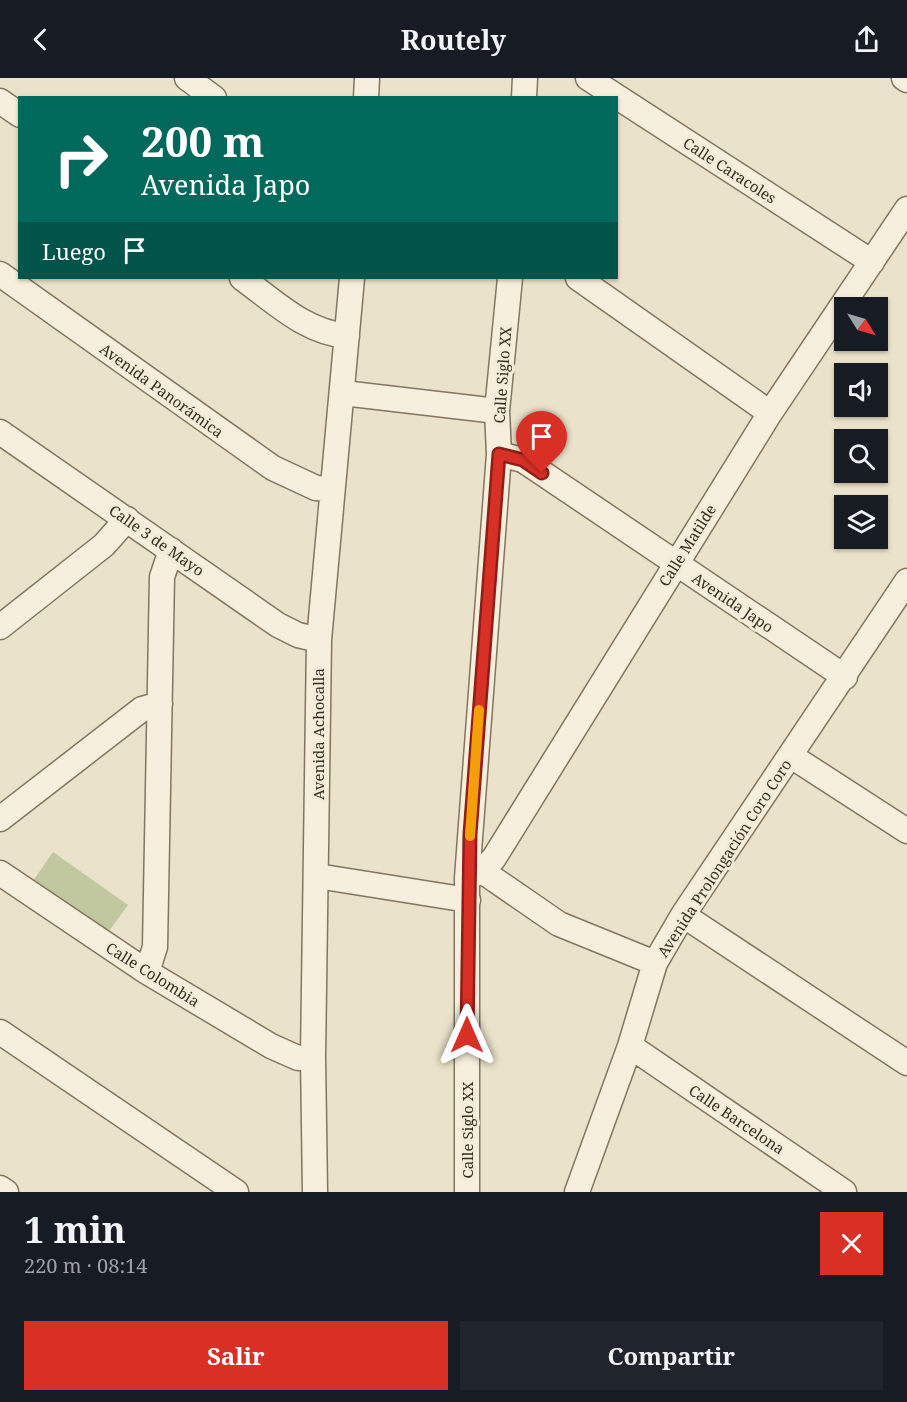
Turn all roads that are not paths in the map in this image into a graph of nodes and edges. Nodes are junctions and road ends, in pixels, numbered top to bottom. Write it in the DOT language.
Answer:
graph roads {
  1 [pos="187,78"];
  2 [pos="368,78"];
  3 [pos="525,78"];
  4 [pos="588,78"];
  5 [pos="211,96"];
  6 [pos="366,96"];
  7 [pos="524,96"];
  8 [pos="616,96"];
  9 [pos="618,97"];
  10 [pos="0,101"];
  11 [pos="18,114"];
  12 [pos="907,209"];
  13 [pos="872,262"];
  14 [pos="0,274"];
  15 [pos="243,279"];
  16 [pos="352,279"];
  17 [pos="510,279"];
  18 [pos="579,279"];
  19 [pos="347,336"];
  20 [pos="343,393"];
  21 [pos="497,411"];
  22 [pos="770,413"];
  23 [pos="0,432"];
  24 [pos="499,454"];
  25 [pos="331,489"];
  26 [pos="127,519"];
  27 [pos="171,550"];
  28 [pos="675,564"];
  29 [pos="907,581"];
  30 [pos="0,627"];
  31 [pos="319,640"];
  32 [pos="844,677"];
  33 [pos="160,704"];
  34 [pos="791,756"];
  35 [pos="0,819"];
  36 [pos="907,831"];
  37 [pos="0,873"];
  38 [pos="317,876"];
  39 [pos="472,883"];
  40 [pos="683,915"];
  41 [pos="655,963"];
  42 [pos="147,972"];
  43 [pos="0,1032"];
  44 [pos="630,1046"];
  45 [pos="314,1057"];
  46 [pos="907,1063"];
  47 [pos="0,1188"];
  48 [pos="6,1192"];
  49 [pos="236,1192"];
  50 [pos="315,1192"];
  51 [pos="467,1192"];
  52 [pos="577,1192"];
  53 [pos="844,1192"];
  1 -- 5 [label="street"];
  2 -- 6 [label="street"];
  3 -- 7 [label="street"];
  4 -- 8 [label="street, Calle Caracoles"];
  9 -- 13 [label="street, Calle Caracoles"];
  10 -- 11 [label="street"];
  12 -- 13 [label="street, Calle Matilde"];
  13 -- 22 [label="street, Calle Matilde"];
  14 -- 25 [label="street, Avenida Panorámica"];
  15 -- 19 [label="street"];
  16 -- 19 [label="street, Avenida Achocalla"];
  17 -- 21 [label="street, Calle Siglo XX"];
  18 -- 22 [label="street"];
  19 -- 20 [label="street, Avenida Achocalla"];
  20 -- 21 [label="street"];
  20 -- 25 [label="street, Avenida Achocalla"];
  21 -- 24 [label="street, Calle Siglo XX"];
  22 -- 28 [label="street, Calle Matilde"];
  23 -- 26 [label="street, Calle 3 de Mayo"];
  24 -- 28 [label="street, Avenida Japo"];
  24 -- 39 [label="street, Calle Siglo XX"];
  25 -- 31 [label="street, Avenida Achocalla"];
  26 -- 27 [label="street, Calle 3 de Mayo"];
  26 -- 30 [label="street"];
  27 -- 31 [label="street, Calle 3 de Mayo"];
  27 -- 33 [label="street"];
  28 -- 32 [label="street, Avenida Japo"];
  28 -- 39 [label="street, Calle Matilde"];
  29 -- 32 [label="street, Avenida Prolongación Coro Coro"];
  31 -- 38 [label="street, Avenida Achocalla"];
  32 -- 34 [label="street, Avenida Prolongación Coro Coro"];
  33 -- 35 [label="street"];
  33 -- 42 [label="street"];
  34 -- 36 [label="street"];
  34 -- 40 [label="street, Avenida Prolongación Coro Coro"];
  37 -- 42 [label="street, Calle Colombia"];
  38 -- 39 [label="street"];
  38 -- 45 [label="street, Avenida Achocalla"];
  39 -- 41 [label="street"];
  39 -- 51 [label="street, Calle Siglo XX"];
  40 -- 41 [label="street, Avenida Prolongación Coro Coro"];
  40 -- 46 [label="street"];
  41 -- 44 [label="street, Avenida Prolongación Coro Coro"];
  42 -- 45 [label="street, Calle Colombia"];
  43 -- 49 [label="street"];
  44 -- 52 [label="street, Avenida Prolongación Coro Coro"];
  44 -- 53 [label="street, Calle Barcelona"];
  45 -- 50 [label="street, Avenida Achocalla"];
  47 -- 48 [label="street"];
}
